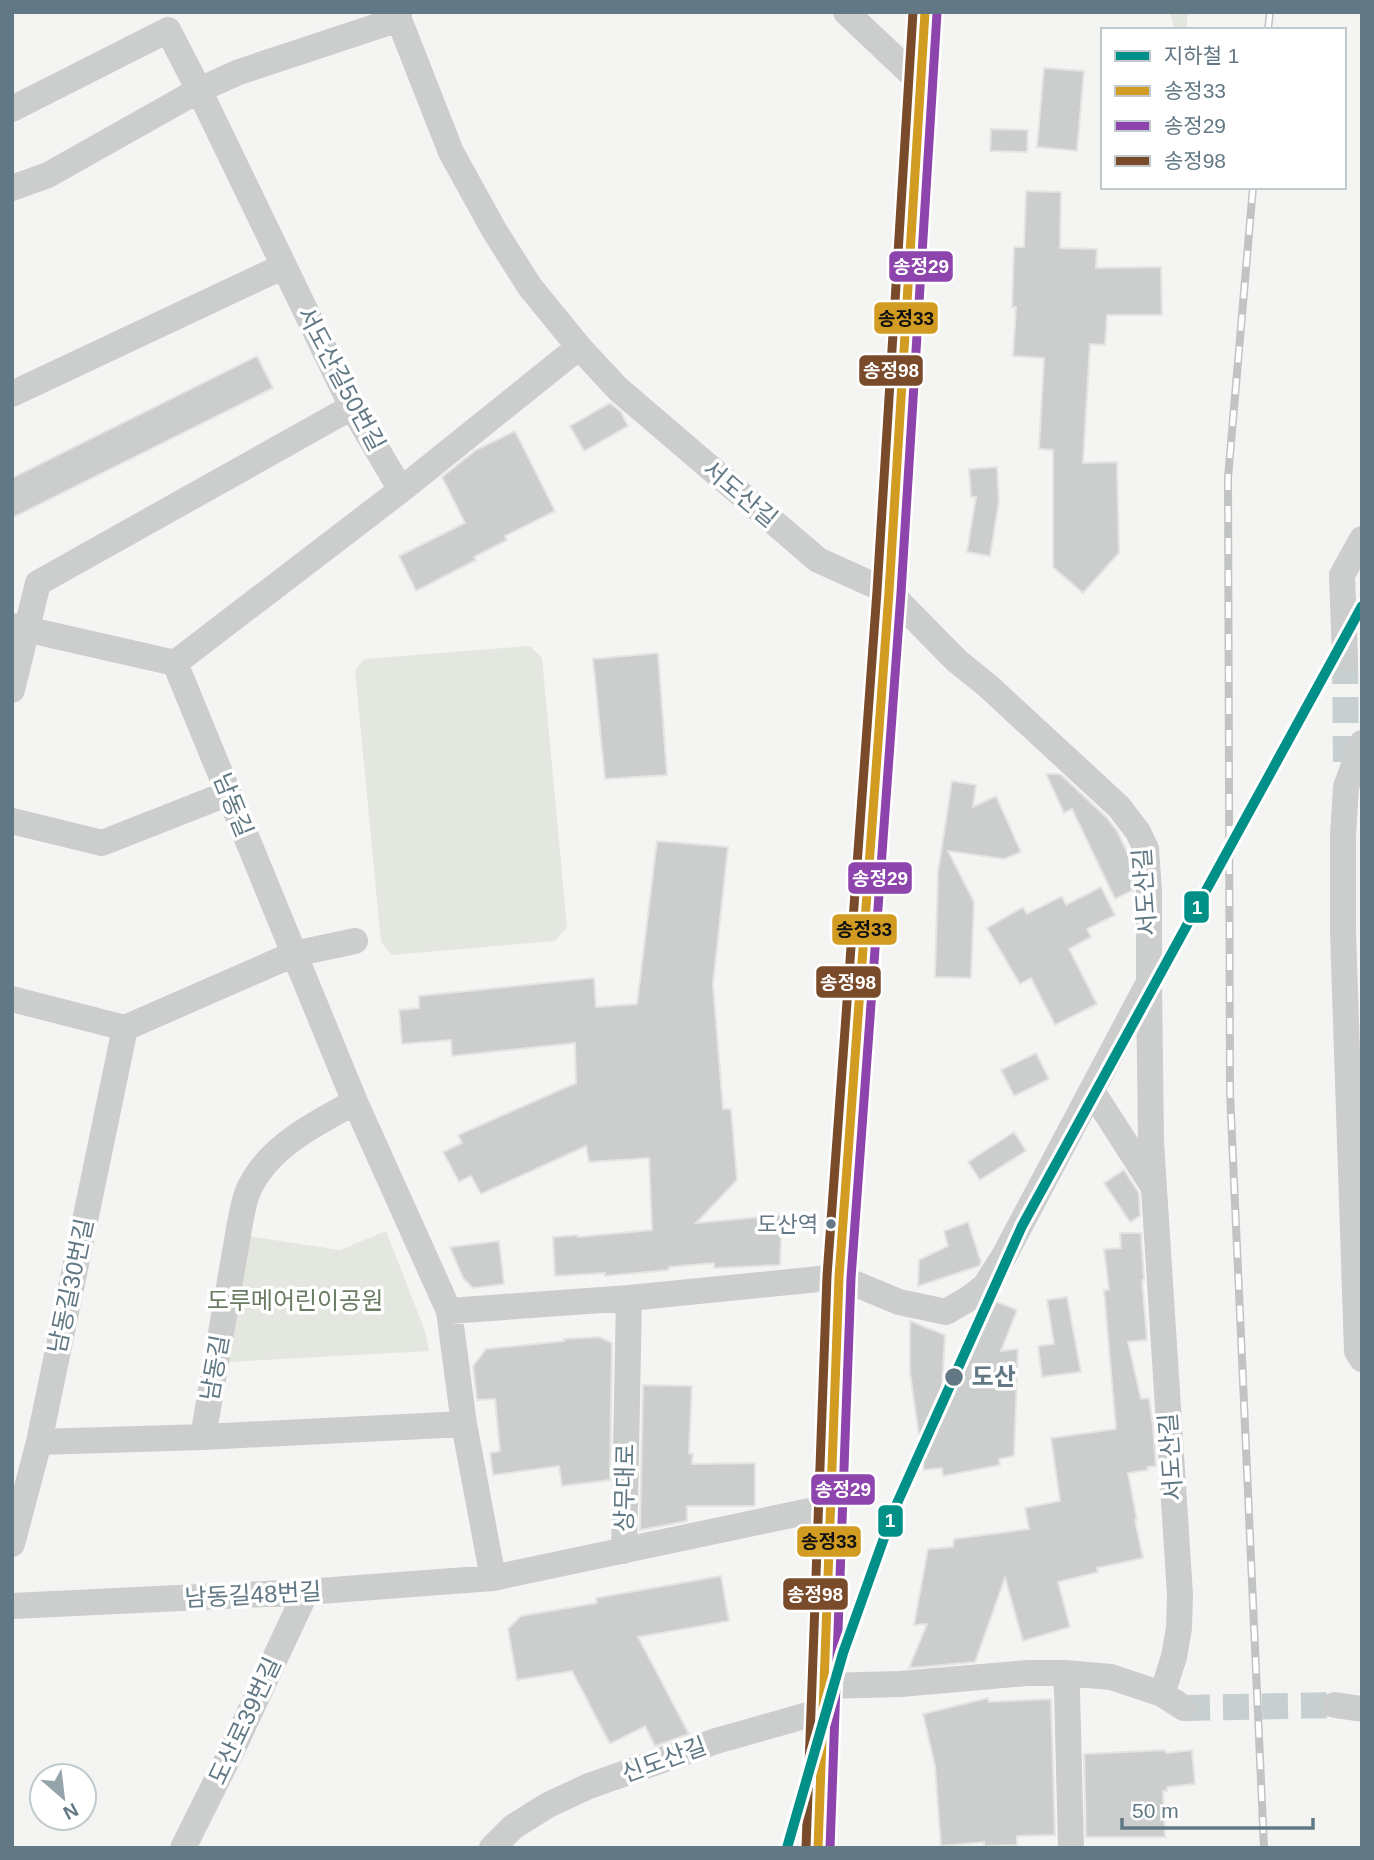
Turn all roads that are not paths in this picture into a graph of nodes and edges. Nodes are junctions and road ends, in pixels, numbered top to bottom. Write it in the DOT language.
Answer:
graph roads {
  1 [pos="846,12"];
  2 [pos="925,12"];
  3 [pos="398,14"];
  4 [pos="920,82"];
  5 [pos="199,90"];
  6 [pos="12,109"];
  7 [pos="12,188"];
  8 [pos="284,267"];
  9 [pos="579,347"];
  10 [pos="12,394"];
  11 [pos="352,407"];
  12 [pos="401,490"];
  13 [pos="1362,539"];
  14 [pos="889,592"];
  15 [pos="19,627"];
  16 [pos="1345,658"];
  17 [pos="175,663"];
  18 [pos="12,690"];
  19 [pos="1362,743"];
  20 [pos="229,793"];
  21 [pos="12,821"];
  22 [pos="355,941"];
  23 [pos="294,954"];
  24 [pos="1149,984"];
  25 [pos="12,999"];
  26 [pos="125,1028"];
  27 [pos="1092,1091"];
  28 [pos="355,1102"];
  29 [pos="1154,1187"];
  30 [pos="839,1277"];
  31 [pos="629,1298"];
  32 [pos="449,1311"];
  33 [pos="1362,1359"];
  34 [pos="464,1423"];
  35 [pos="203,1437"];
  36 [pos="39,1442"];
  37 [pos="829,1507"];
  38 [pos="12,1544"];
  39 [pos="624,1551"];
  40 [pos="493,1577"];
  41 [pos="306,1592"];
  42 [pos="12,1606"];
  43 [pos="1065,1673"];
  44 [pos="823,1698"];
  45 [pos="1173,1701"];
  46 [pos="1335,1704"];
  47 [pos="1362,1709"];
  48 [pos="513,1837"];
  49 [pos="183,1848"];
  50 [pos="492,1848"];
  51 [pos="818,1848"];
  52 [pos="1071,1848"];
  1 -- 4 [label="street"];
  2 -- 4 [label="main road"];
  3 -- 5 [label="street"];
  3 -- 9 [label="street, 서도산길"];
  4 -- 14 [label="main road"];
  5 -- 6 [label="street, 서도산길50번길"];
  5 -- 7 [label="street"];
  5 -- 8 [label="street, 서도산길50번길"];
  8 -- 10 [label="street"];
  8 -- 11 [label="street, 서도산길50번길"];
  9 -- 12 [label="street"];
  9 -- 14 [label="street, 서도산길"];
  11 -- 12 [label="street, 서도산길50번길"];
  11 -- 15 [label="street"];
  12 -- 17 [label="street"];
  13 -- 16 [label="street"];
  14 -- 24 [label="street, 서도산길"];
  14 -- 30 [label="main road"];
  15 -- 17 [label="street"];
  15 -- 18 [label="street"];
  17 -- 20 [label="street, 남동길"];
  19 -- 33 [label="street"];
  20 -- 21 [label="street"];
  20 -- 23 [label="street, 남동길"];
  22 -- 23 [label="street"];
  23 -- 26 [label="street"];
  23 -- 28 [label="street, 남동길"];
  24 -- 27 [label="street"];
  24 -- 29 [label="street, 서도산길"];
  25 -- 26 [label="street"];
  26 -- 36 [label="street, 남동길30번길"];
  27 -- 29 [label="street"];
  27 -- 30 [label="street"];
  28 -- 32 [label="street, 남동길"];
  28 -- 35 [label="street, 남동길"];
  29 -- 45 [label="street, 서도산길"];
  30 -- 31 [label="street"];
  30 -- 37 [label="main road"];
  31 -- 32 [label="street"];
  31 -- 39 [label="street, 상무대로"];
  32 -- 34 [label="street, 남동길"];
  34 -- 35 [label="street, 남동길"];
  34 -- 40 [label="street, 남동길"];
  35 -- 36 [label="street, 남동길"];
  36 -- 38 [label="street, 남동길30번길"];
  37 -- 39 [label="street, 상무대로"];
  37 -- 44 [label="main road"];
  39 -- 40 [label="street, 남동길48번길"];
  40 -- 41 [label="street, 남동길48번길"];
  41 -- 42 [label="street, 남동길48번길"];
  41 -- 49 [label="street, 도산로39번길"];
  43 -- 44 [label="street, 신도산길"];
  43 -- 45 [label="street, 신도산길"];
  43 -- 52 [label="street"];
  44 -- 48 [label="street, 신도산길"];
  44 -- 51 [label="main road"];
  46 -- 47 [label="street"];
  48 -- 50 [label="street, 신도산길"];
}
